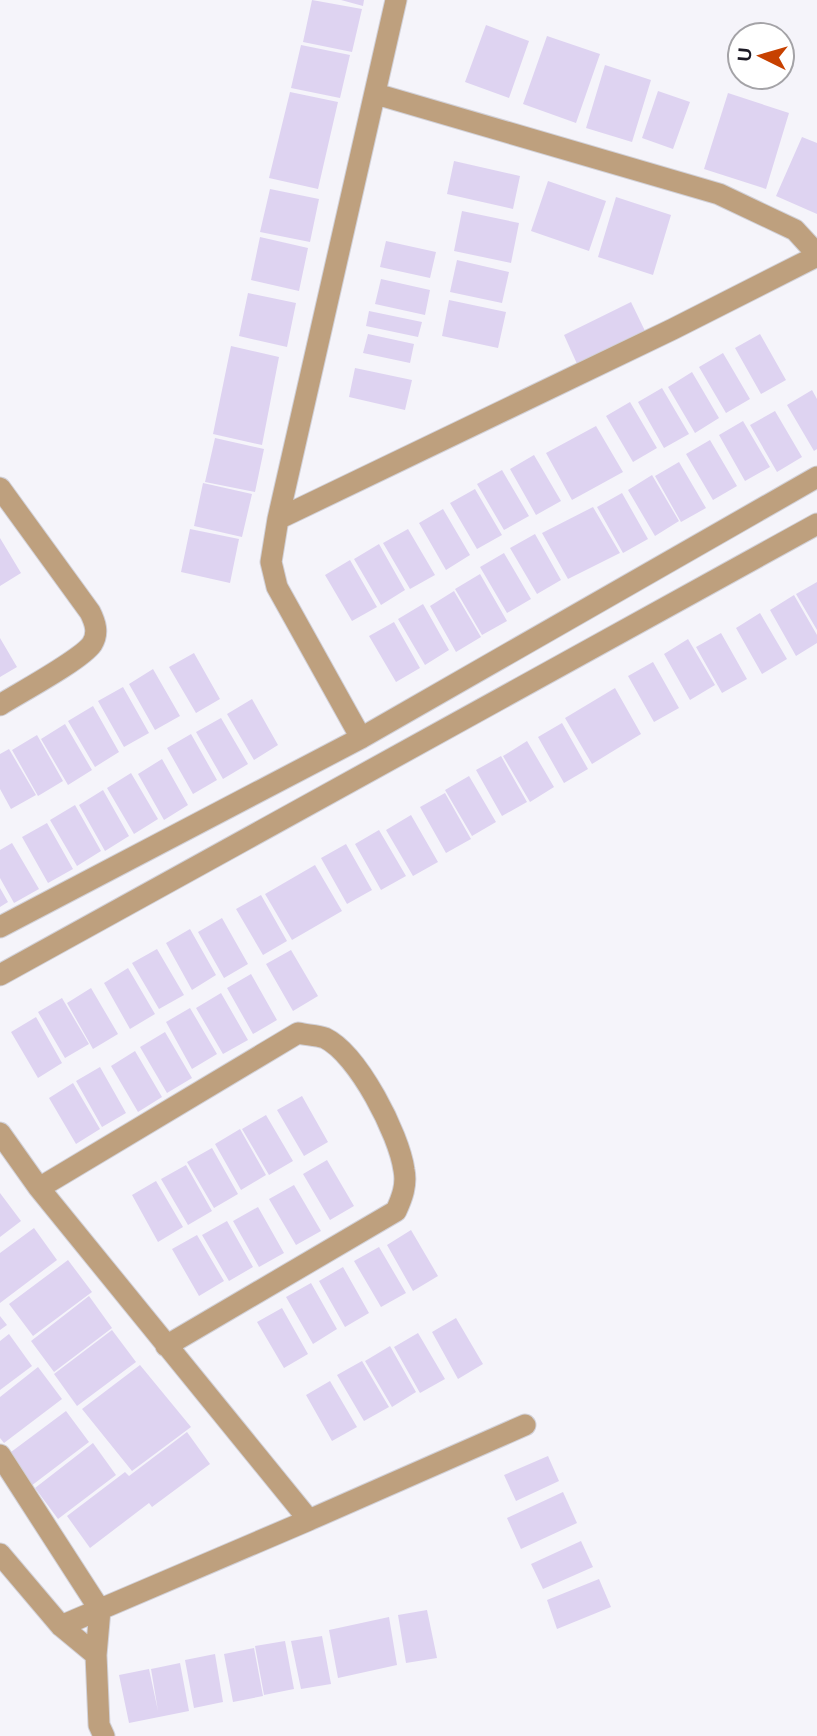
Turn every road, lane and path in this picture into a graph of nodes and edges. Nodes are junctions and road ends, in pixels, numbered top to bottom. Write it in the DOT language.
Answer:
graph roads {
  1 [pos="396,0"];
  2 [pos="376,94"];
  3 [pos="817,255"];
  4 [pos="817,477"];
  5 [pos="0,488"];
  6 [pos="278,519"];
  7 [pos="817,524"];
  8 [pos="0,705"];
  9 [pos="361,738"];
  10 [pos="0,927"];
  11 [pos="0,975"];
  12 [pos="0,1133"];
  13 [pos="39,1188"];
  14 [pos="166,1346"];
  15 [pos="525,1425"];
  16 [pos="0,1455"];
  17 [pos="309,1520"];
  18 [pos="0,1554"];
  19 [pos="8,1581"];
  20 [pos="100,1610"];
  21 [pos="61,1626"];
  22 [pos="96,1655"];
  23 [pos="104,1736"];
  1 -- 2 [label="street"];
  2 -- 3 [label="street"];
  2 -- 6 [label="street"];
  3 -- 6 [label="street"];
  4 -- 9 [label="street"];
  5 -- 8 [label="street"];
  6 -- 9 [label="street"];
  7 -- 11 [label="street"];
  9 -- 10 [label="street"];
  12 -- 13 [label="street"];
  13 -- 14 [label="street"];
  13 -- 14 [label="street"];
  14 -- 17 [label="street"];
  15 -- 17 [label="street"];
  16 -- 20 [label="street"];
  17 -- 20 [label="street"];
  18 -- 19 [label="street"];
  19 -- 21 [label="street"];
  20 -- 21 [label="street"];
  20 -- 22 [label="street"];
  21 -- 22 [label="street"];
  22 -- 23 [label="street"];
}
